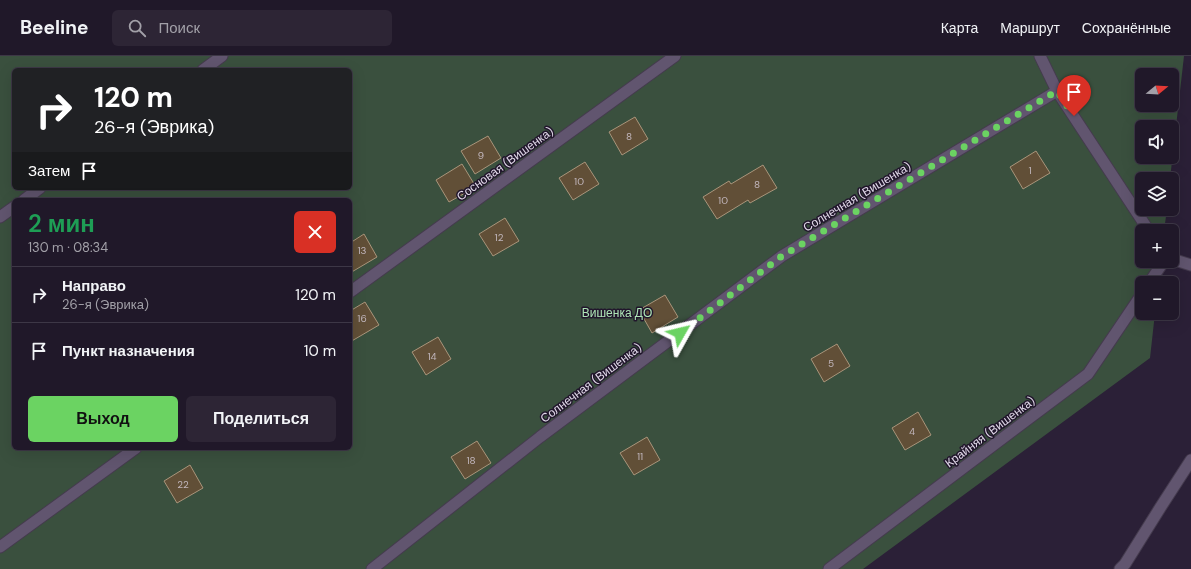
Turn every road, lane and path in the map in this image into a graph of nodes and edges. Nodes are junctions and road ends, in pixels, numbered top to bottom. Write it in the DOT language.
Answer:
graph roads {
  1 [pos="222,56"];
  2 [pos="675,56"];
  3 [pos="1040,56"];
  4 [pos="206,68"];
  5 [pos="1057,91"];
  6 [pos="37,190"];
  7 [pos="27,198"];
  8 [pos="12,208"];
  9 [pos="0,217"];
  10 [pos="1144,224"];
  11 [pos="1179,261"];
  12 [pos="1191,265"];
  13 [pos="352,291"];
  14 [pos="1135,304"];
  15 [pos="133,450"];
  16 [pos="1191,460"];
  17 [pos="0,547"];
  18 [pos="372,569"];
  19 [pos="829,569"];
  20 [pos="1120,569"];
  1 -- 4 [label="lane"];
  2 -- 13 [label="lane, Сосновая (Вишенка)"];
  3 -- 5 [label="lane"];
  5 -- 10 [label="lane"];
  5 -- 18 [label="lane, Солнечная (Вишенка)"];
  6 -- 7 [label="lane"];
  8 -- 9 [label="lane"];
  11 -- 12 [label="lane"];
  14 -- 19 [label="lane, Крайняя (Вишенка)"];
  15 -- 17 [label="lane"];
  16 -- 20 [label="lane"];
}
